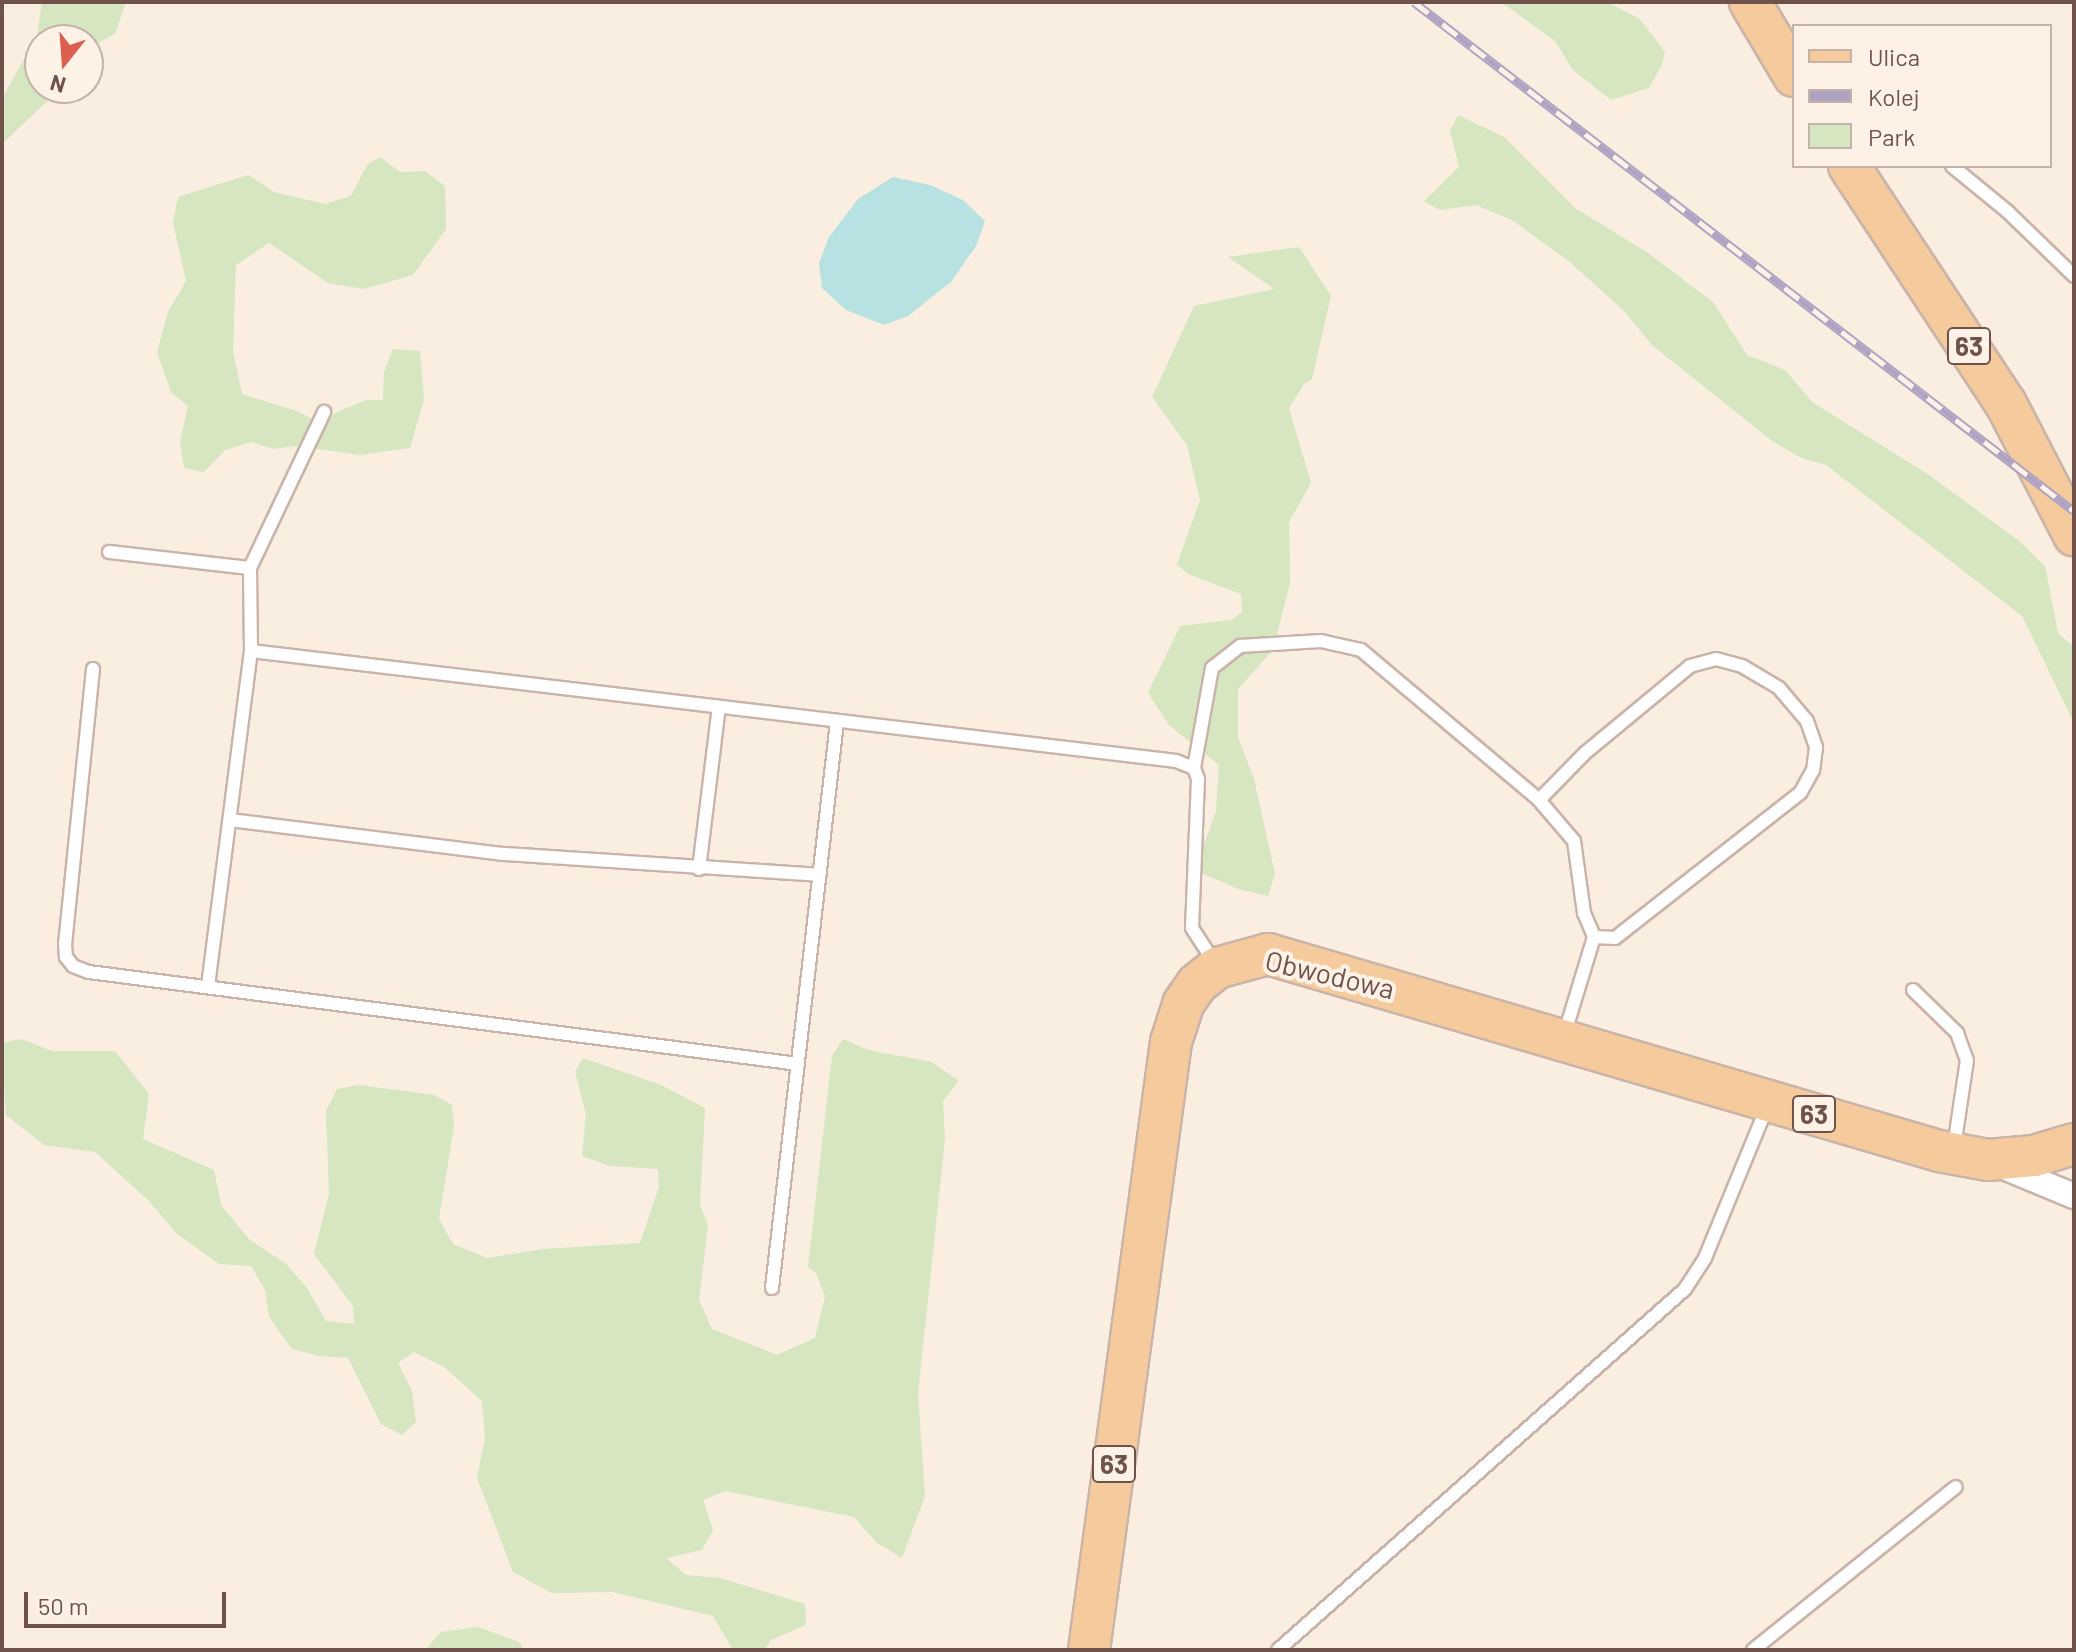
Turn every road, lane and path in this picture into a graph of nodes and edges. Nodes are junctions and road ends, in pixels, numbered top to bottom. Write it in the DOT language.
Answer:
graph roads {
  1 [pos="1750,2"];
  2 [pos="1792,73"];
  3 [pos="1850,168"];
  4 [pos="1954,168"];
  5 [pos="2074,276"];
  6 [pos="324,412"];
  7 [pos="2074,535"];
  8 [pos="109,552"];
  9 [pos="250,568"];
  10 [pos="251,651"];
  11 [pos="93,669"];
  12 [pos="719,707"];
  13 [pos="837,722"];
  14 [pos="1194,768"];
  15 [pos="1539,800"];
  16 [pos="230,820"];
  17 [pos="699,869"];
  18 [pos="819,875"];
  19 [pos="1594,937"];
  20 [pos="1217,968"];
  21 [pos="208,986"];
  22 [pos="1913,990"];
  23 [pos="1563,1039"];
  24 [pos="798,1064"];
  25 [pos="1770,1100"];
  26 [pos="2074,1144"];
  27 [pos="1970,1157"];
  28 [pos="2074,1196"];
  29 [pos="772,1288"];
  30 [pos="1956,1487"];
  31 [pos="1089,1650"];
  32 [pos="1278,1650"];
  33 [pos="1753,1650"];
  1 -- 2 [label="main road"];
  3 -- 7 [label="main road, 63"];
  4 -- 5 [label="lane"];
  6 -- 9 [label="lane"];
  8 -- 9 [label="lane"];
  9 -- 10 [label="lane"];
  10 -- 12 [label="lane"];
  10 -- 16 [label="lane"];
  11 -- 21 [label="lane"];
  12 -- 13 [label="lane"];
  12 -- 17 [label="lane"];
  13 -- 14 [label="lane"];
  13 -- 18 [label="lane"];
  14 -- 15 [label="lane"];
  14 -- 20 [label="lane"];
  15 -- 19 [label="lane"];
  15 -- 19 [label="lane"];
  16 -- 17 [label="lane"];
  16 -- 21 [label="lane"];
  17 -- 18 [label="lane"];
  18 -- 24 [label="lane"];
  19 -- 23 [label="lane"];
  20 -- 23 [label="main road, Obwodowa / 63"];
  20 -- 31 [label="main road, Obwodowa / 63"];
  21 -- 24 [label="lane"];
  22 -- 27 [label="lane"];
  23 -- 25 [label="main road, Obwodowa / 63"];
  24 -- 29 [label="lane"];
  25 -- 27 [label="main road, Obwodowa / 63"];
  25 -- 32 [label="lane"];
  26 -- 27 [label="main road, Obwodowa / 63"];
  27 -- 28 [label="street"];
  30 -- 33 [label="lane"];
}
